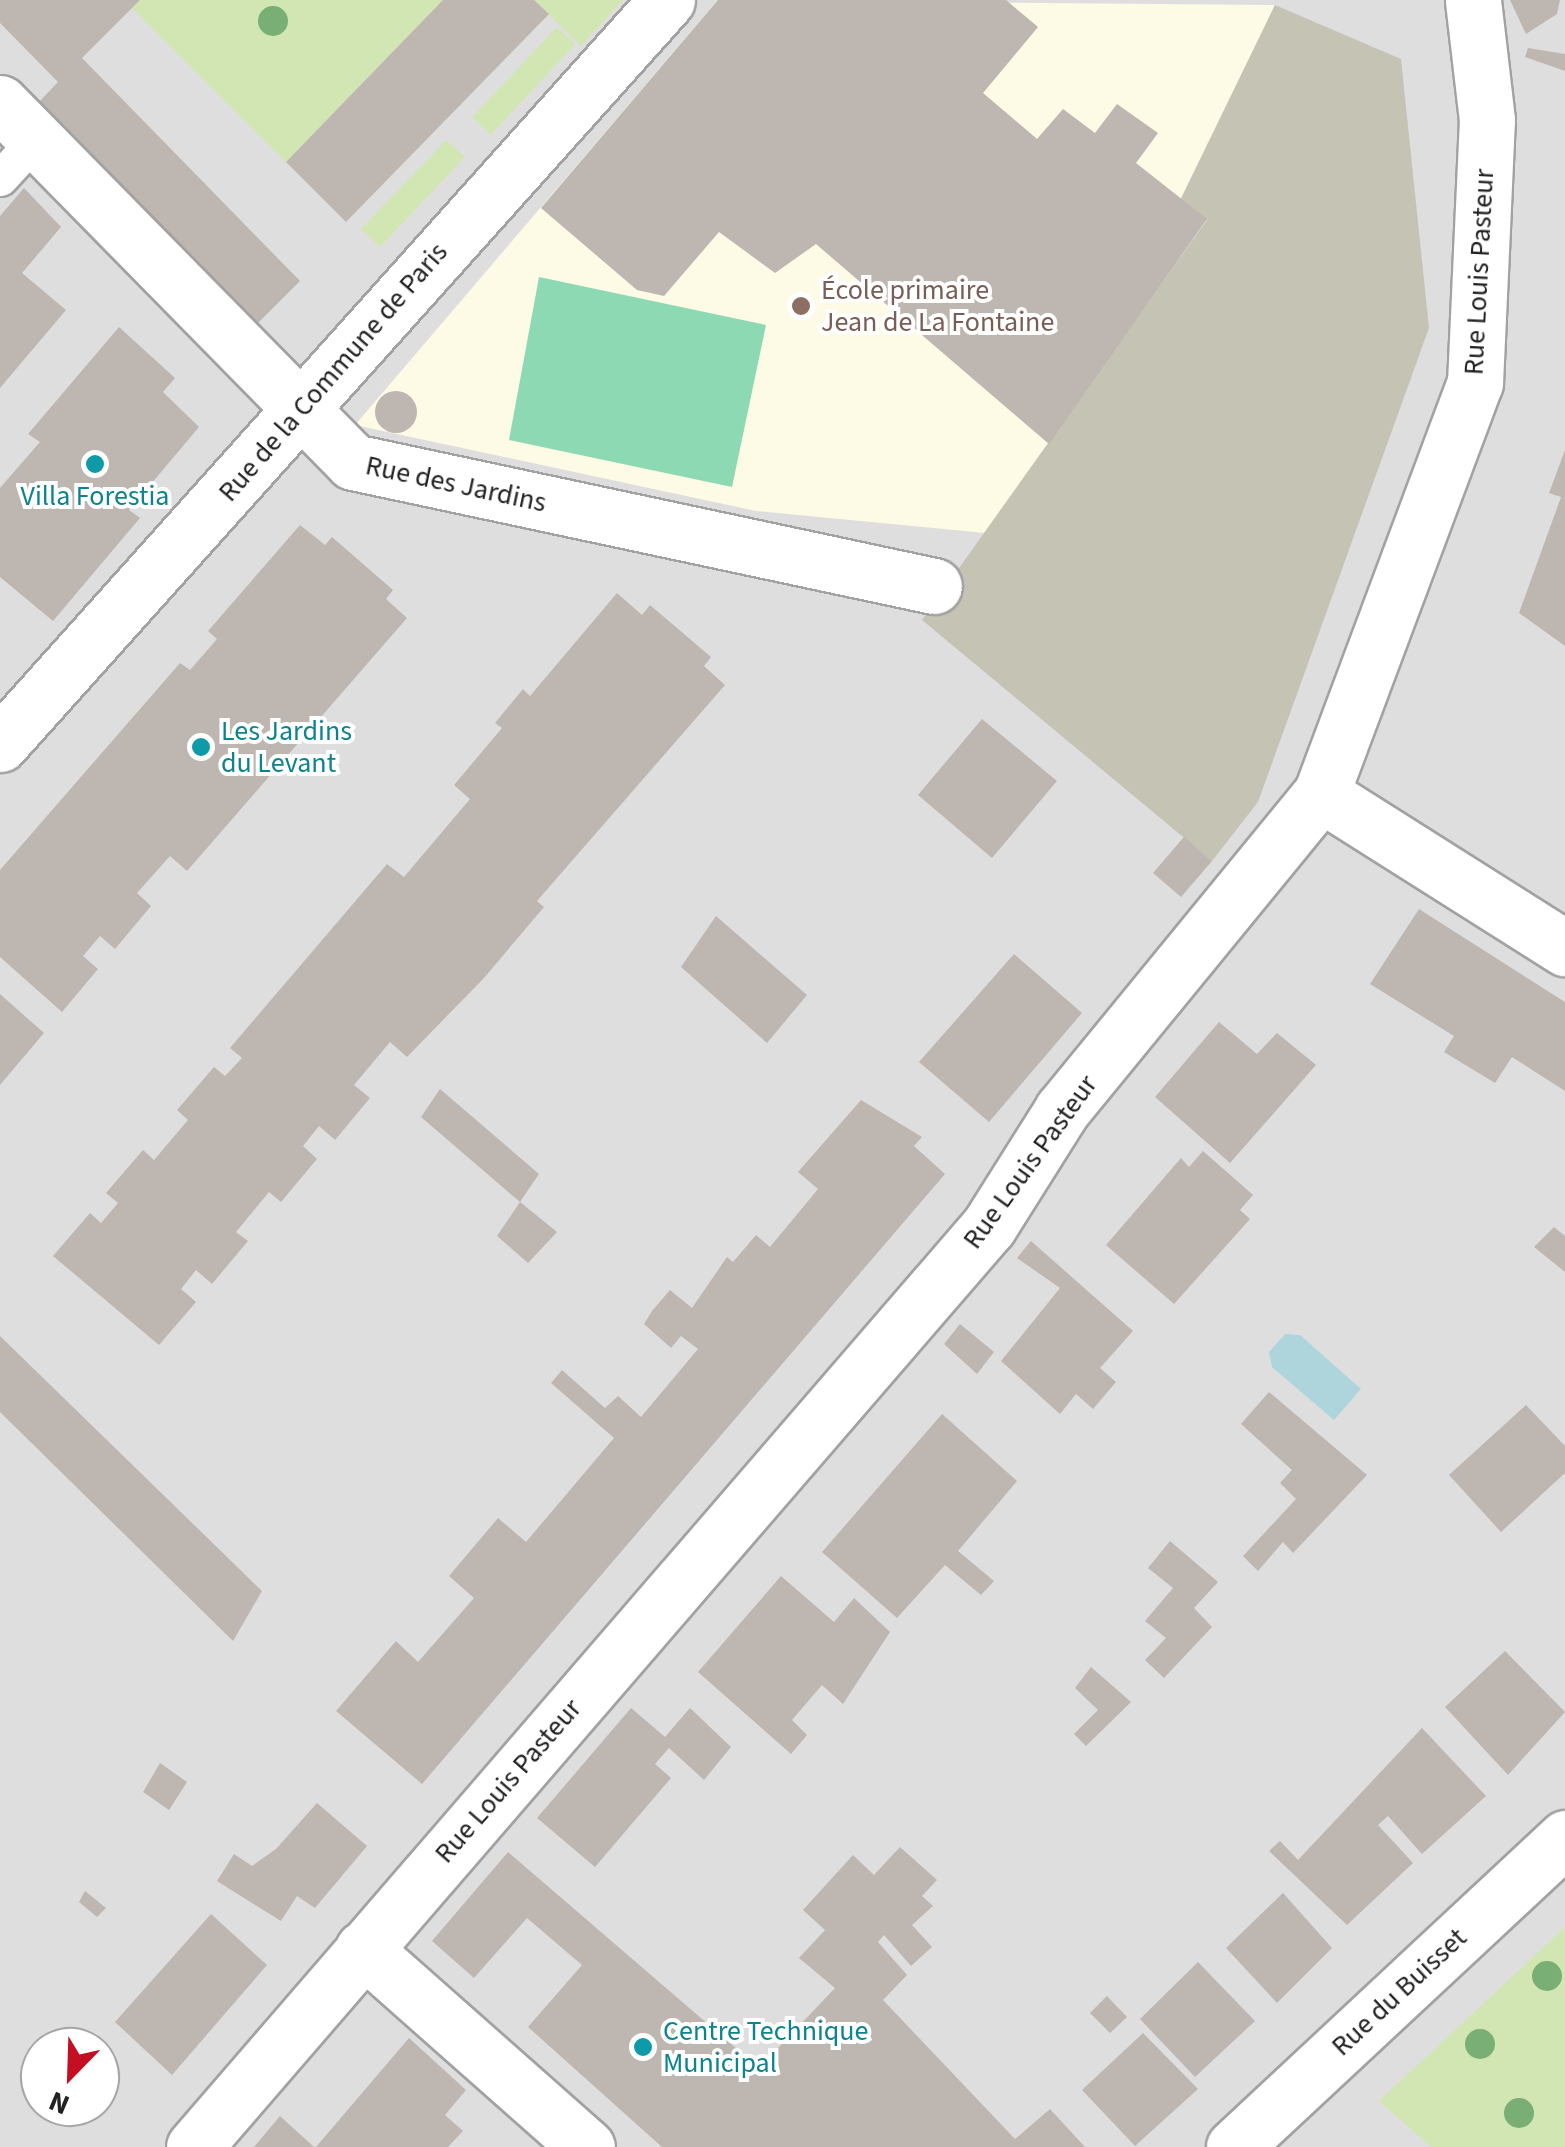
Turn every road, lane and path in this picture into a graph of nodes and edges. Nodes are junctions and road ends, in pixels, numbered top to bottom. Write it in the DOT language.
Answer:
graph roads {
  1 [pos="667,0"];
  2 [pos="1473,0"];
  3 [pos="12,140"];
  4 [pos="304,414"];
  5 [pos="934,586"];
  6 [pos="0,744"];
  7 [pos="1321,794"];
  8 [pos="1565,948"];
  9 [pos="1565,1838"];
  10 [pos="363,1949"];
  11 [pos="194,2147"];
  12 [pos="587,2147"];
  13 [pos="1234,2147"];
  1 -- 4 [label="street, Rue de la Commune de Paris"];
  2 -- 7 [label="street, Rue Louis Pasteur"];
  3 -- 4 [label="street, Rue des Jardins"];
  4 -- 5 [label="street, Rue des Jardins"];
  4 -- 6 [label="street, Rue de la Commune de Paris"];
  7 -- 8 [label="street"];
  7 -- 10 [label="street, Rue Louis Pasteur"];
  9 -- 13 [label="street, Rue du Buisset"];
  10 -- 11 [label="street, Rue Louis Pasteur"];
  10 -- 12 [label="street"];
}
